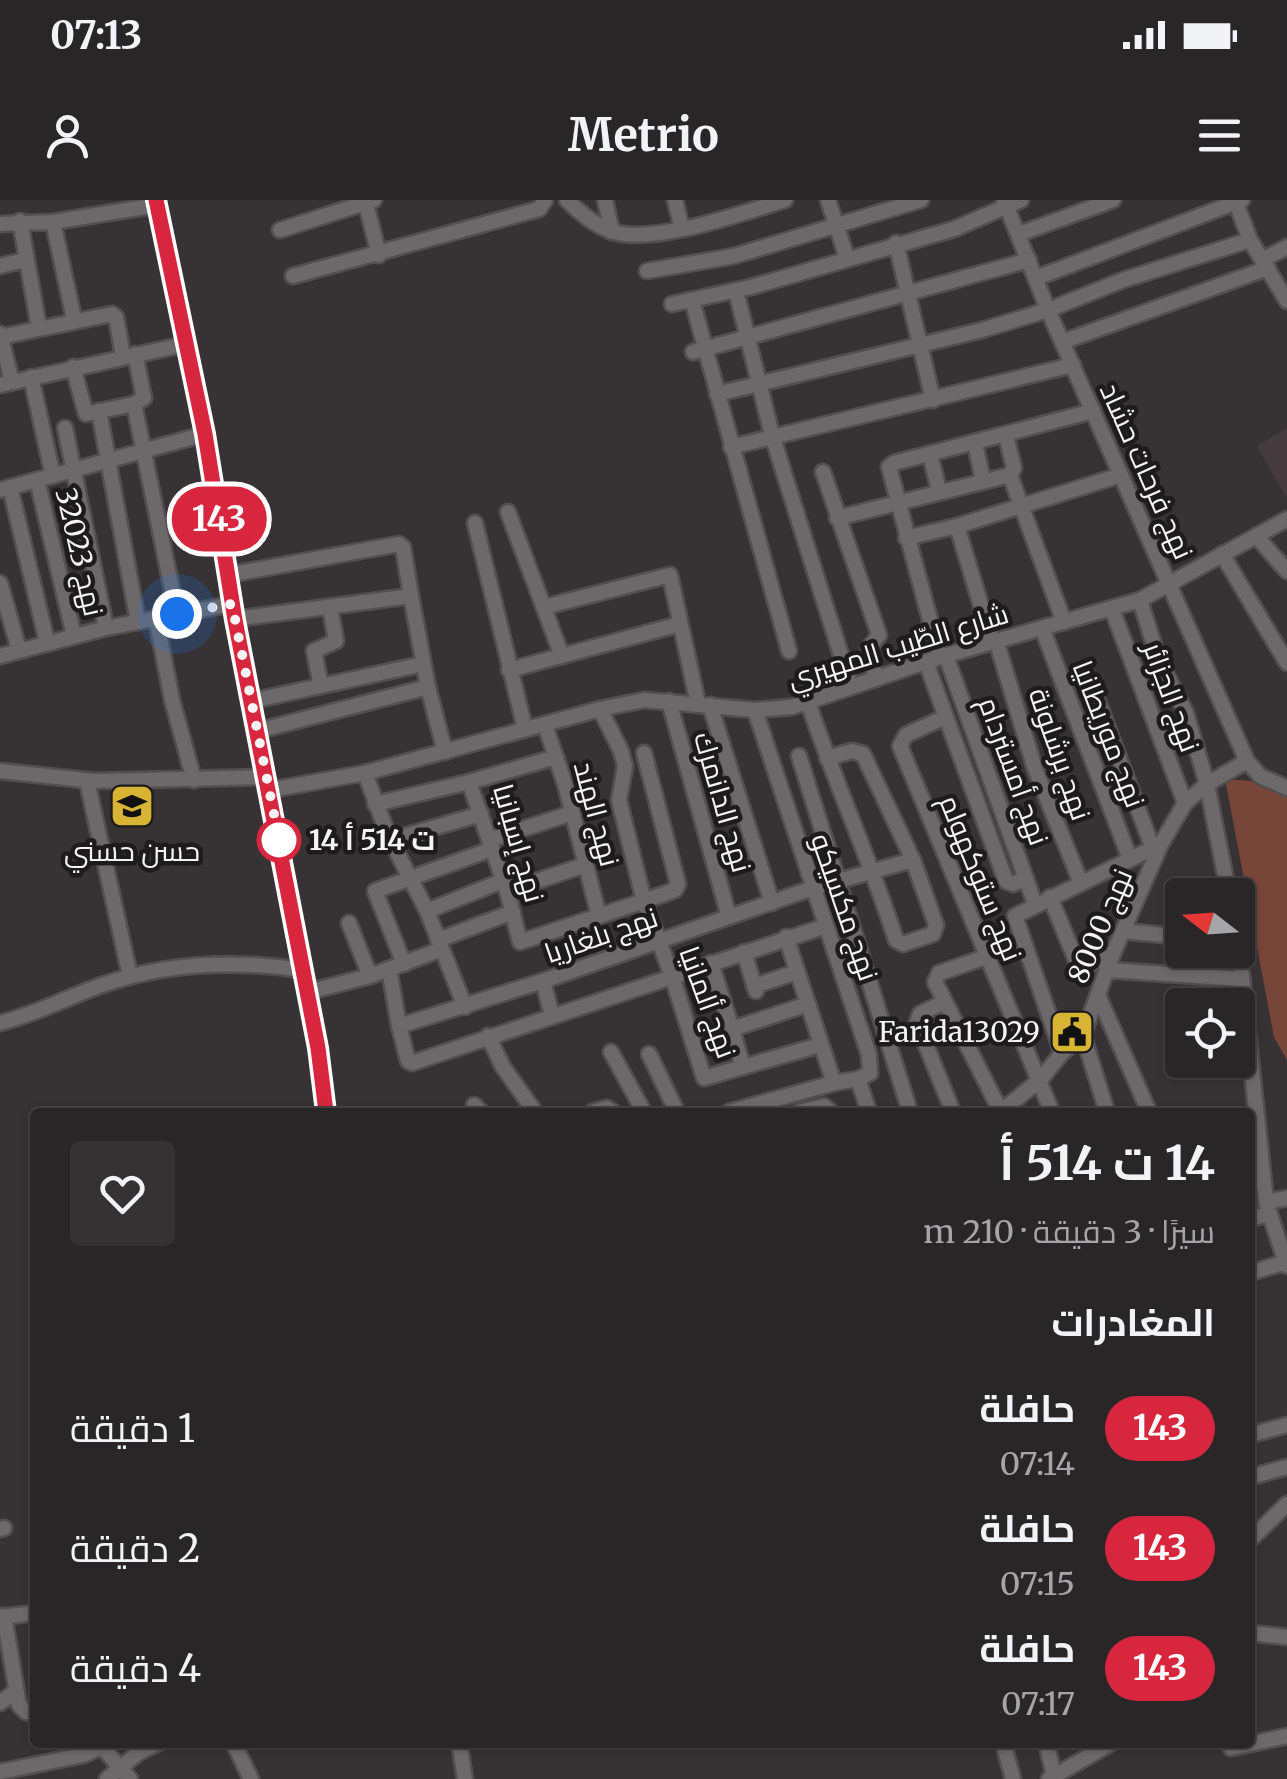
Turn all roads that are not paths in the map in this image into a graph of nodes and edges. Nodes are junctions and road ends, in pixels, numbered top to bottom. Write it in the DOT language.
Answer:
graph roads {
  1 [pos="544,200"];
  2 [pos="567,200"];
  3 [pos="605,200"];
  4 [pos="675,200"];
  5 [pos="785,200"];
  6 [pos="828,200"];
  7 [pos="921,200"];
  8 [pos="1113,200"];
  9 [pos="368,201"];
  10 [pos="1238,201"];
  11 [pos="157,202"];
  12 [pos="1011,202"];
  13 [pos="20,222"];
  14 [pos="53,222"];
  15 [pos="0,224"];
  16 [pos="837,226"];
  17 [pos="682,229"];
  18 [pos="280,230"];
  19 [pos="612,232"];
  20 [pos="1019,234"];
  21 [pos="1250,240"];
  22 [pos="896,244"];
  23 [pos="1287,247"];
  24 [pos="378,254"];
  25 [pos="847,258"];
  26 [pos="25,260"];
  27 [pos="1029,260"];
  28 [pos="1265,264"];
  29 [pos="0,266"];
  30 [pos="647,272"];
  31 [pos="293,276"];
  32 [pos="1036,278"];
  33 [pos="736,291"];
  34 [pos="910,293"];
  35 [pos="1286,297"];
  36 [pos="692,300"];
  37 [pos="672,304"];
  38 [pos="1048,310"];
  39 [pos="74,320"];
  40 [pos="39,328"];
  41 [pos="0,336"];
  42 [pos="744,336"];
  43 [pos="1062,342"];
  44 [pos="186,344"];
  45 [pos="922,344"];
  46 [pos="698,350"];
  47 [pos="129,355"];
  48 [pos="1072,365"];
  49 [pos="73,366"];
  50 [pos="32,381"];
  51 [pos="6,383"];
  52 [pos="757,384"];
  53 [pos="717,394"];
  54 [pos="933,400"];
  55 [pos="134,404"];
  56 [pos="99,411"];
  57 [pos="1093,411"];
  58 [pos="65,428"];
  59 [pos="205,434"];
  60 [pos="772,435"];
  61 [pos="1006,436"];
  62 [pos="975,443"];
  63 [pos="731,447"];
  64 [pos="144,450"];
  65 [pos="930,454"];
  66 [pos="107,460"];
  67 [pos="74,470"];
  68 [pos="823,472"];
  69 [pos="1010,475"];
  70 [pos="1121,475"];
  71 [pos="53,476"];
  72 [pos="37,480"];
  73 [pos="983,482"];
  74 [pos="4,485"];
  75 [pos="939,491"];
  76 [pos="896,502"];
  77 [pos="1021,505"];
  78 [pos="508,512"];
  79 [pos="837,518"];
  80 [pos="1287,519"];
  81 [pos="476,523"];
  82 [pos="957,526"];
  83 [pos="1256,536"];
  84 [pos="906,538"];
  85 [pos="1222,554"];
  86 [pos="1287,572"];
  87 [pos="227,575"];
  88 [pos="0,583"];
  89 [pos="1170,584"];
  90 [pos="410,596"];
  91 [pos="1140,600"];
  92 [pos="330,607"];
  93 [pos="544,607"];
  94 [pos="1112,609"];
  95 [pos="233,612"];
  96 [pos="177,614"];
  97 [pos="156,618"];
  98 [pos="138,622"];
  99 [pos="1064,622"];
  100 [pos="680,624"];
  101 [pos="106,628"];
  102 [pos="1042,628"];
  103 [pos="74,636"];
  104 [pos="994,641"];
  105 [pos="47,642"];
  106 [pos="19,650"];
  107 [pos="790,651"];
  108 [pos="0,656"];
  109 [pos="562,656"];
  110 [pos="937,658"];
  111 [pos="1287,661"];
  112 [pos="422,664"];
  113 [pos="510,670"];
  114 [pos="876,679"];
  115 [pos="320,686"];
  116 [pos="1092,686"];
  117 [pos="428,687"];
  118 [pos="851,688"];
  119 [pos="251,701"];
  120 [pos="669,701"];
  121 [pos="808,702"];
  122 [pos="704,705"];
  123 [pos="600,709"];
  124 [pos="755,710"];
  125 [pos="946,717"];
  126 [pos="545,725"];
  127 [pos="257,730"];
  128 [pos="526,730"];
  129 [pos="444,752"];
  130 [pos="644,752"];
  131 [pos="799,756"];
  132 [pos="556,757"];
  133 [pos="827,758"];
  134 [pos="1247,760"];
  135 [pos="0,771"];
  136 [pos="365,773"];
  137 [pos="87,780"];
  138 [pos="194,780"];
  139 [pos="470,782"];
  140 [pos="268,784"];
  141 [pos="1206,784"];
  142 [pos="1287,788"];
  143 [pos="1184,803"];
  144 [pos="375,804"];
  145 [pos="572,813"];
  146 [pos="481,814"];
  147 [pos="391,840"];
  148 [pos="490,844"];
  149 [pos="1157,847"];
  150 [pos="1130,859"];
  151 [pos="912,860"];
  152 [pos="585,865"];
  153 [pos="874,872"];
  154 [pos="411,878"];
  155 [pos="1026,878"];
  156 [pos="1225,878"];
  157 [pos="840,880"];
  158 [pos="1080,883"];
  159 [pos="504,886"];
  160 [pos="813,888"];
  161 [pos="1050,898"];
  162 [pos="644,901"];
  163 [pos="772,903"];
  164 [pos="1035,904"];
  165 [pos="427,910"];
  166 [pos="513,912"];
  167 [pos="599,916"];
  168 [pos="729,917"];
  169 [pos="349,924"];
  170 [pos="826,926"];
  171 [pos="1124,931"];
  172 [pos="1165,936"];
  173 [pos="786,937"];
  174 [pos="659,942"];
  175 [pos="440,944"];
  176 [pos="744,952"];
  177 [pos="986,957"];
  178 [pos="711,963"];
  179 [pos="1110,963"];
  180 [pos="396,967"];
  181 [pos="1241,968"];
  182 [pos="302,970"];
  183 [pos="797,972"];
  184 [pos="130,976"];
  185 [pos="370,976"];
  186 [pos="672,976"];
  187 [pos="1242,979"];
  188 [pos="543,981"];
  189 [pos="308,992"];
  190 [pos="1098,995"];
  191 [pos="944,1002"];
  192 [pos="808,1004"];
  193 [pos="465,1007"];
  194 [pos="552,1016"];
  195 [pos="0,1023"];
  196 [pos="399,1026"];
  197 [pos="732,1028"];
  198 [pos="1083,1035"];
  199 [pos="488,1036"];
  200 [pos="820,1045"];
  201 [pos="611,1052"];
  202 [pos="1062,1052"];
  203 [pos="649,1054"];
  204 [pos="743,1067"];
  205 [pos="858,1079"];
  206 [pos="1040,1080"];
  207 [pos="834,1083"];
  208 [pos="325,1108"];
  209 [pos="532,1108"];
  210 [pos="642,1108"];
  211 [pos="675,1108"];
  212 [pos="743,1108"];
  213 [pos="868,1108"];
  214 [pos="909,1108"];
  215 [pos="951,1108"];
  216 [pos="998,1108"];
  217 [pos="1005,1108"];
  218 [pos="1050,1108"];
  219 [pos="1107,1108"];
  220 [pos="1146,1108"];
  221 [pos="1287,1198"];
  222 [pos="1268,1208"];
  223 [pos="1255,1217"];
  224 [pos="1287,1264"];
  225 [pos="1255,1272"];
  226 [pos="1287,1425"];
  227 [pos="1255,1433"];
  228 [pos="1287,1467"];
  229 [pos="1255,1476"];
  230 [pos="1287,1504"];
  231 [pos="1255,1535"];
  232 [pos="30,1614"];
  233 [pos="2,1617"];
  234 [pos="1255,1634"];
  235 [pos="1287,1637"];
  236 [pos="16,1691"];
  237 [pos="0,1703"];
  238 [pos="30,1713"];
  239 [pos="1287,1736"];
  240 [pos="1255,1743"];
  241 [pos="100,1748"];
  242 [pos="109,1748"];
  243 [pos="134,1748"];
  244 [pos="236,1748"];
  245 [pos="460,1748"];
  246 [pos="1005,1748"];
  247 [pos="1047,1748"];
  248 [pos="1103,1748"];
  249 [pos="0,1772"];
  250 [pos="121,1777"];
  251 [pos="1052,1778"];
  252 [pos="251,1779"];
  253 [pos="464,1779"];
  254 [pos="1013,1779"];
  1 -- 24 [label="street"];
  2 -- 19 [label="street"];
  3 -- 19 [label="street"];
  4 -- 17 [label="street"];
  5 -- 17 [label="street"];
  6 -- 16 [label="street"];
  7 -- 16 [label="street"];
  8 -- 20 [label="street"];
  9 -- 18 [label="street"];
  9 -- 24 [label="street"];
  10 -- 21 [label="street"];
  10 -- 32 [label="street"];
  11 -- 14 [label="street"];
  11 -- 44 [label="street"];
  12 -- 20 [label="street, نهج فرحات حشاد"];
  12 -- 22 [label="street"];
  13 -- 14 [label="street"];
  13 -- 15 [label="street"];
  13 -- 26 [label="street"];
  14 -- 39 [label="street"];
  16 -- 25 [label="street"];
  16 -- 30 [label="street"];
  17 -- 19 [label="street"];
  20 -- 27 [label="street, نهج فرحات حشاد"];
  21 -- 28 [label="street"];
  21 -- 38 [label="street"];
  22 -- 25 [label="street"];
  22 -- 34 [label="street"];
  23 -- 28 [label="street"];
  24 -- 31 [label="street"];
  25 -- 33 [label="street"];
  26 -- 29 [label="street"];
  26 -- 40 [label="street"];
  27 -- 32 [label="street, نهج فرحات حشاد"];
  27 -- 34 [label="street"];
  28 -- 35 [label="street"];
  28 -- 43 [label="street"];
  32 -- 38 [label="street, نهج فرحات حشاد"];
  33 -- 36 [label="street"];
  33 -- 42 [label="street"];
  34 -- 42 [label="street"];
  34 -- 45 [label="street"];
  36 -- 37 [label="street"];
  36 -- 46 [label="street"];
  38 -- 43 [label="street, نهج فرحات حشاد"];
  38 -- 45 [label="street"];
  39 -- 40 [label="street"];
  39 -- 47 [label="street"];
  40 -- 41 [label="street"];
  41 -- 51 [label="street"];
  42 -- 46 [label="street"];
  42 -- 52 [label="street"];
  43 -- 48 [label="street, نهج فرحات حشاد"];
  44 -- 47 [label="street"];
  44 -- 59 [label="street"];
  45 -- 52 [label="street"];
  45 -- 54 [label="street"];
  46 -- 53 [label="street"];
  47 -- 49 [label="street"];
  47 -- 55 [label="street"];
  48 -- 54 [label="street"];
  48 -- 57 [label="street, نهج فرحات حشاد"];
  49 -- 50 [label="street"];
  49 -- 56 [label="street"];
  50 -- 51 [label="street"];
  50 -- 71 [label="street"];
  52 -- 53 [label="street"];
  52 -- 60 [label="street"];
  53 -- 63 [label="street"];
  54 -- 60 [label="street"];
  55 -- 56 [label="street"];
  55 -- 64 [label="street"];
  56 -- 66 [label="street"];
  57 -- 61 [label="street"];
  57 -- 70 [label="street, نهج فرحات حشاد"];
  58 -- 67 [label="street"];
  59 -- 64 [label="street"];
  59 -- 87 [label="street"];
  60 -- 63 [label="street"];
  60 -- 118 [label="street"];
  61 -- 62 [label="street"];
  61 -- 69 [label="street"];
  62 -- 65 [label="street"];
  62 -- 73 [label="street"];
  63 -- 107 [label="street"];
  64 -- 66 [label="street"];
  64 -- 96 [label="street"];
  65 -- 75 [label="street"];
  65 -- 76 [label="street"];
  66 -- 67 [label="street"];
  66 -- 98 [label="street"];
  67 -- 71 [label="street"];
  67 -- 101 [label="street"];
  68 -- 79 [label="street"];
  69 -- 73 [label="street"];
  69 -- 77 [label="street"];
  70 -- 77 [label="street"];
  70 -- 89 [label="street, نهج فرحات حشاد"];
  71 -- 72 [label="street"];
  72 -- 74 [label="street"];
  72 -- 103 [label="street, نهج 32023"];
  73 -- 75 [label="street"];
  74 -- 105 [label="street"];
  75 -- 76 [label="street"];
  76 -- 79 [label="street"];
  76 -- 84 [label="street"];
  77 -- 82 [label="street"];
  77 -- 99 [label="street"];
  78 -- 93 [label="street"];
  79 -- 114 [label="street"];
  80 -- 83 [label="street, شارع الطّيب المهيري"];
  81 -- 113 [label="street"];
  82 -- 84 [label="street"];
  82 -- 104 [label="street, نهج برشلونة"];
  83 -- 85 [label="street, شارع الطّيب المهيري"];
  83 -- 86 [label="street"];
  84 -- 110 [label="street"];
  85 -- 89 [label="street, شارع الطّيب المهيري"];
  85 -- 111 [label="street"];
  87 -- 90 [label="street"];
  87 -- 95 [label="street"];
  88 -- 106 [label="street"];
  89 -- 91 [label="street, شارع الطّيب المهيري"];
  89 -- 134 [label="street, نهج فرحات حشاد"];
  90 -- 92 [label="street"];
  90 -- 112 [label="street"];
  91 -- 94 [label="street, شارع الطّيب المهيري"];
  91 -- 141 [label="street"];
  92 -- 95 [label="street"];
  92 -- 115 [label="street"];
  93 -- 100 [label="street"];
  93 -- 109 [label="street"];
  94 -- 99 [label="street, شارع الطّيب المهيري"];
  94 -- 143 [label="street, نهج الجزائر"];
  95 -- 96 [label="street"];
  95 -- 119 [label="street"];
  96 -- 97 [label="street"];
  97 -- 98 [label="street"];
  97 -- 138 [label="street"];
  98 -- 101 [label="street"];
  99 -- 102 [label="street, شارع الطّيب المهيري"];
  100 -- 109 [label="street"];
  100 -- 122 [label="street"];
  101 -- 103 [label="street"];
  102 -- 104 [label="street, شارع الطّيب المهيري"];
  102 -- 150 [label="street, نهج موريطانيا"];
  103 -- 105 [label="street"];
  104 -- 110 [label="street, شارع الطّيب المهيري"];
  104 -- 158 [label="street, نهج برشلونة"];
  105 -- 106 [label="street"];
  106 -- 108 [label="street"];
  109 -- 113 [label="street"];
  110 -- 114 [label="street, شارع الطّيب المهيري"];
  110 -- 125 [label="street"];
  110 -- 155 [label="street, نهج أمستردام"];
  112 -- 115 [label="street"];
  112 -- 117 [label="street"];
  113 -- 128 [label="street"];
  114 -- 118 [label="street, شارع الطّيب المهيري"];
  115 -- 119 [label="street"];
  116 -- 149 [label="street"];
  117 -- 127 [label="street"];
  117 -- 129 [label="street"];
  118 -- 121 [label="street, شارع الطّيب المهيري"];
  119 -- 127 [label="street"];
  120 -- 122 [label="street, شارع الطّيب المهيري"];
  120 -- 123 [label="street, شارع الطّيب المهيري"];
  120 -- 168 [label="street, نهج الدانمرك"];
  121 -- 124 [label="street, شارع الطّيب المهيري"];
  121 -- 133 [label="street"];
  122 -- 124 [label="street, شارع الطّيب المهيري"];
  122 -- 163 [label="street"];
  123 -- 126 [label="street, شارع الطّيب المهيري"];
  123 -- 162 [label="street, نهج ألمانيا"];
  124 -- 160 [label="street, نهج مكسيكو"];
  125 -- 155 [label="street"];
  125 -- 177 [label="street, نهج ستوكهولم"];
  126 -- 128 [label="street, شارع الطّيب المهيري"];
  126 -- 132 [label="street, نهج الهند"];
  127 -- 140 [label="street"];
  128 -- 129 [label="street, شارع الطّيب المهيري"];
  129 -- 136 [label="street, شارع الطّيب المهيري"];
  130 -- 162 [label="street"];
  131 -- 157 [label="street"];
  132 -- 139 [label="street, نهج إسبانيا"];
  132 -- 145 [label="street, نهج الهند"];
  133 -- 151 [label="street"];
  133 -- 153 [label="street"];
  134 -- 141 [label="street, نهج 8000"];
  134 -- 142 [label="street"];
  135 -- 137 [label="street, شارع الطّيب المهيري"];
  136 -- 140 [label="street, شارع الطّيب المهيري"];
  136 -- 144 [label="street"];
  137 -- 138 [label="street, شارع الطّيب المهيري"];
  137 -- 184 [label="street"];
  138 -- 140 [label="street, شارع الطّيب المهيري"];
  139 -- 144 [label="street"];
  139 -- 146 [label="street, نهج إسبانيا"];
  140 -- 182 [label="street"];
  141 -- 143 [label="street, نهج 8000"];
  141 -- 156 [label="street"];
  143 -- 149 [label="street, نهج 8000"];
  144 -- 147 [label="street"];
  145 -- 148 [label="street"];
  145 -- 152 [label="street, نهج الهند"];
  146 -- 147 [label="street"];
  146 -- 148 [label="street, نهج إسبانيا"];
  147 -- 154 [label="street"];
  148 -- 154 [label="street"];
  148 -- 159 [label="street, نهج إسبانيا"];
  149 -- 150 [label="street"];
  149 -- 171 [label="street, نهج 8000"];
  150 -- 158 [label="street"];
  151 -- 153 [label="street, نهج بلغاريا"];
  151 -- 153 [label="street"];
  152 -- 159 [label="street"];
  152 -- 167 [label="street, نهج الهند"];
  153 -- 157 [label="street, نهج بلغاريا"];
  154 -- 165 [label="street"];
  154 -- 180 [label="street"];
  155 -- 164 [label="street, نهج أمستردام"];
  157 -- 160 [label="street, نهج بلغاريا"];
  157 -- 214 [label="street"];
  158 -- 161 [label="street"];
  159 -- 165 [label="street"];
  159 -- 166 [label="street, نهج إسبانيا"];
  160 -- 163 [label="street, نهج بلغاريا"];
  160 -- 170 [label="street, نهج مكسيكو"];
  161 -- 164 [label="street"];
  161 -- 179 [label="street"];
  162 -- 167 [label="street"];
  162 -- 174 [label="street, نهج ألمانيا"];
  163 -- 168 [label="street, نهج بلغاريا"];
  164 -- 202 [label="street"];
  165 -- 175 [label="street"];
  166 -- 167 [label="street, نهج إسبانيا"];
  166 -- 175 [label="street"];
  168 -- 174 [label="street, نهج بلغاريا"];
  169 -- 185 [label="street"];
  170 -- 173 [label="street"];
  170 -- 205 [label="street, نهج مكسيكو"];
  171 -- 172 [label="street"];
  171 -- 179 [label="street, نهج 8000"];
  173 -- 176 [label="street"];
  173 -- 183 [label="street"];
  174 -- 186 [label="street, نهج ألمانيا"];
  174 -- 188 [label="street, نهج بلغاريا"];
  175 -- 180 [label="street"];
  175 -- 193 [label="street"];
  176 -- 178 [label="street"];
  176 -- 183 [label="street"];
  177 -- 191 [label="street"];
  177 -- 206 [label="street, نهج ستوكهولم"];
  178 -- 186 [label="street"];
  178 -- 197 [label="street"];
  179 -- 187 [label="street"];
  179 -- 190 [label="street, نهج 8000"];
  180 -- 185 [label="street"];
  180 -- 196 [label="street"];
  181 -- 187 [label="street"];
  182 -- 184 [label="street"];
  182 -- 189 [label="street"];
  183 -- 192 [label="street"];
  184 -- 195 [label="street"];
  185 -- 189 [label="street"];
  186 -- 194 [label="street"];
  186 -- 204 [label="street, نهج ألمانيا"];
  187 -- 222 [label="street"];
  188 -- 193 [label="street, نهج بلغاريا"];
  188 -- 194 [label="street"];
  189 -- 208 [label="street"];
  190 -- 198 [label="street, نهج 8000"];
  190 -- 220 [label="street"];
  191 -- 215 [label="street"];
  191 -- 216 [label="street"];
  192 -- 197 [label="street"];
  192 -- 200 [label="street"];
  193 -- 196 [label="street, نهج بلغاريا"];
  194 -- 199 [label="street"];
  196 -- 199 [label="street"];
  197 -- 204 [label="street"];
  198 -- 202 [label="street"];
  198 -- 219 [label="street"];
  199 -- 209 [label="street"];
  200 -- 204 [label="street, نهج ألمانيا"];
  200 -- 207 [label="street"];
  201 -- 210 [label="street"];
  202 -- 206 [label="street"];
  203 -- 211 [label="street"];
  205 -- 207 [label="street"];
  205 -- 213 [label="street, نهج مكسيكو"];
  206 -- 217 [label="street"];
  206 -- 218 [label="street, نهج ستوكهولم"];
  207 -- 212 [label="street"];
  221 -- 222 [label="street"];
  222 -- 223 [label="street"];
  222 -- 224 [label="street"];
  224 -- 225 [label="street"];
  226 -- 227 [label="street"];
  228 -- 229 [label="street"];
  230 -- 231 [label="street"];
  232 -- 233 [label="street"];
  233 -- 236 [label="street"];
  234 -- 235 [label="street"];
  236 -- 237 [label="street"];
  236 -- 238 [label="street"];
  239 -- 240 [label="street"];
  241 -- 249 [label="street"];
  242 -- 250 [label="street"];
  243 -- 250 [label="street"];
  244 -- 252 [label="street"];
  245 -- 253 [label="street"];
  246 -- 254 [label="street"];
  247 -- 251 [label="street"];
  248 -- 251 [label="street"];
}
